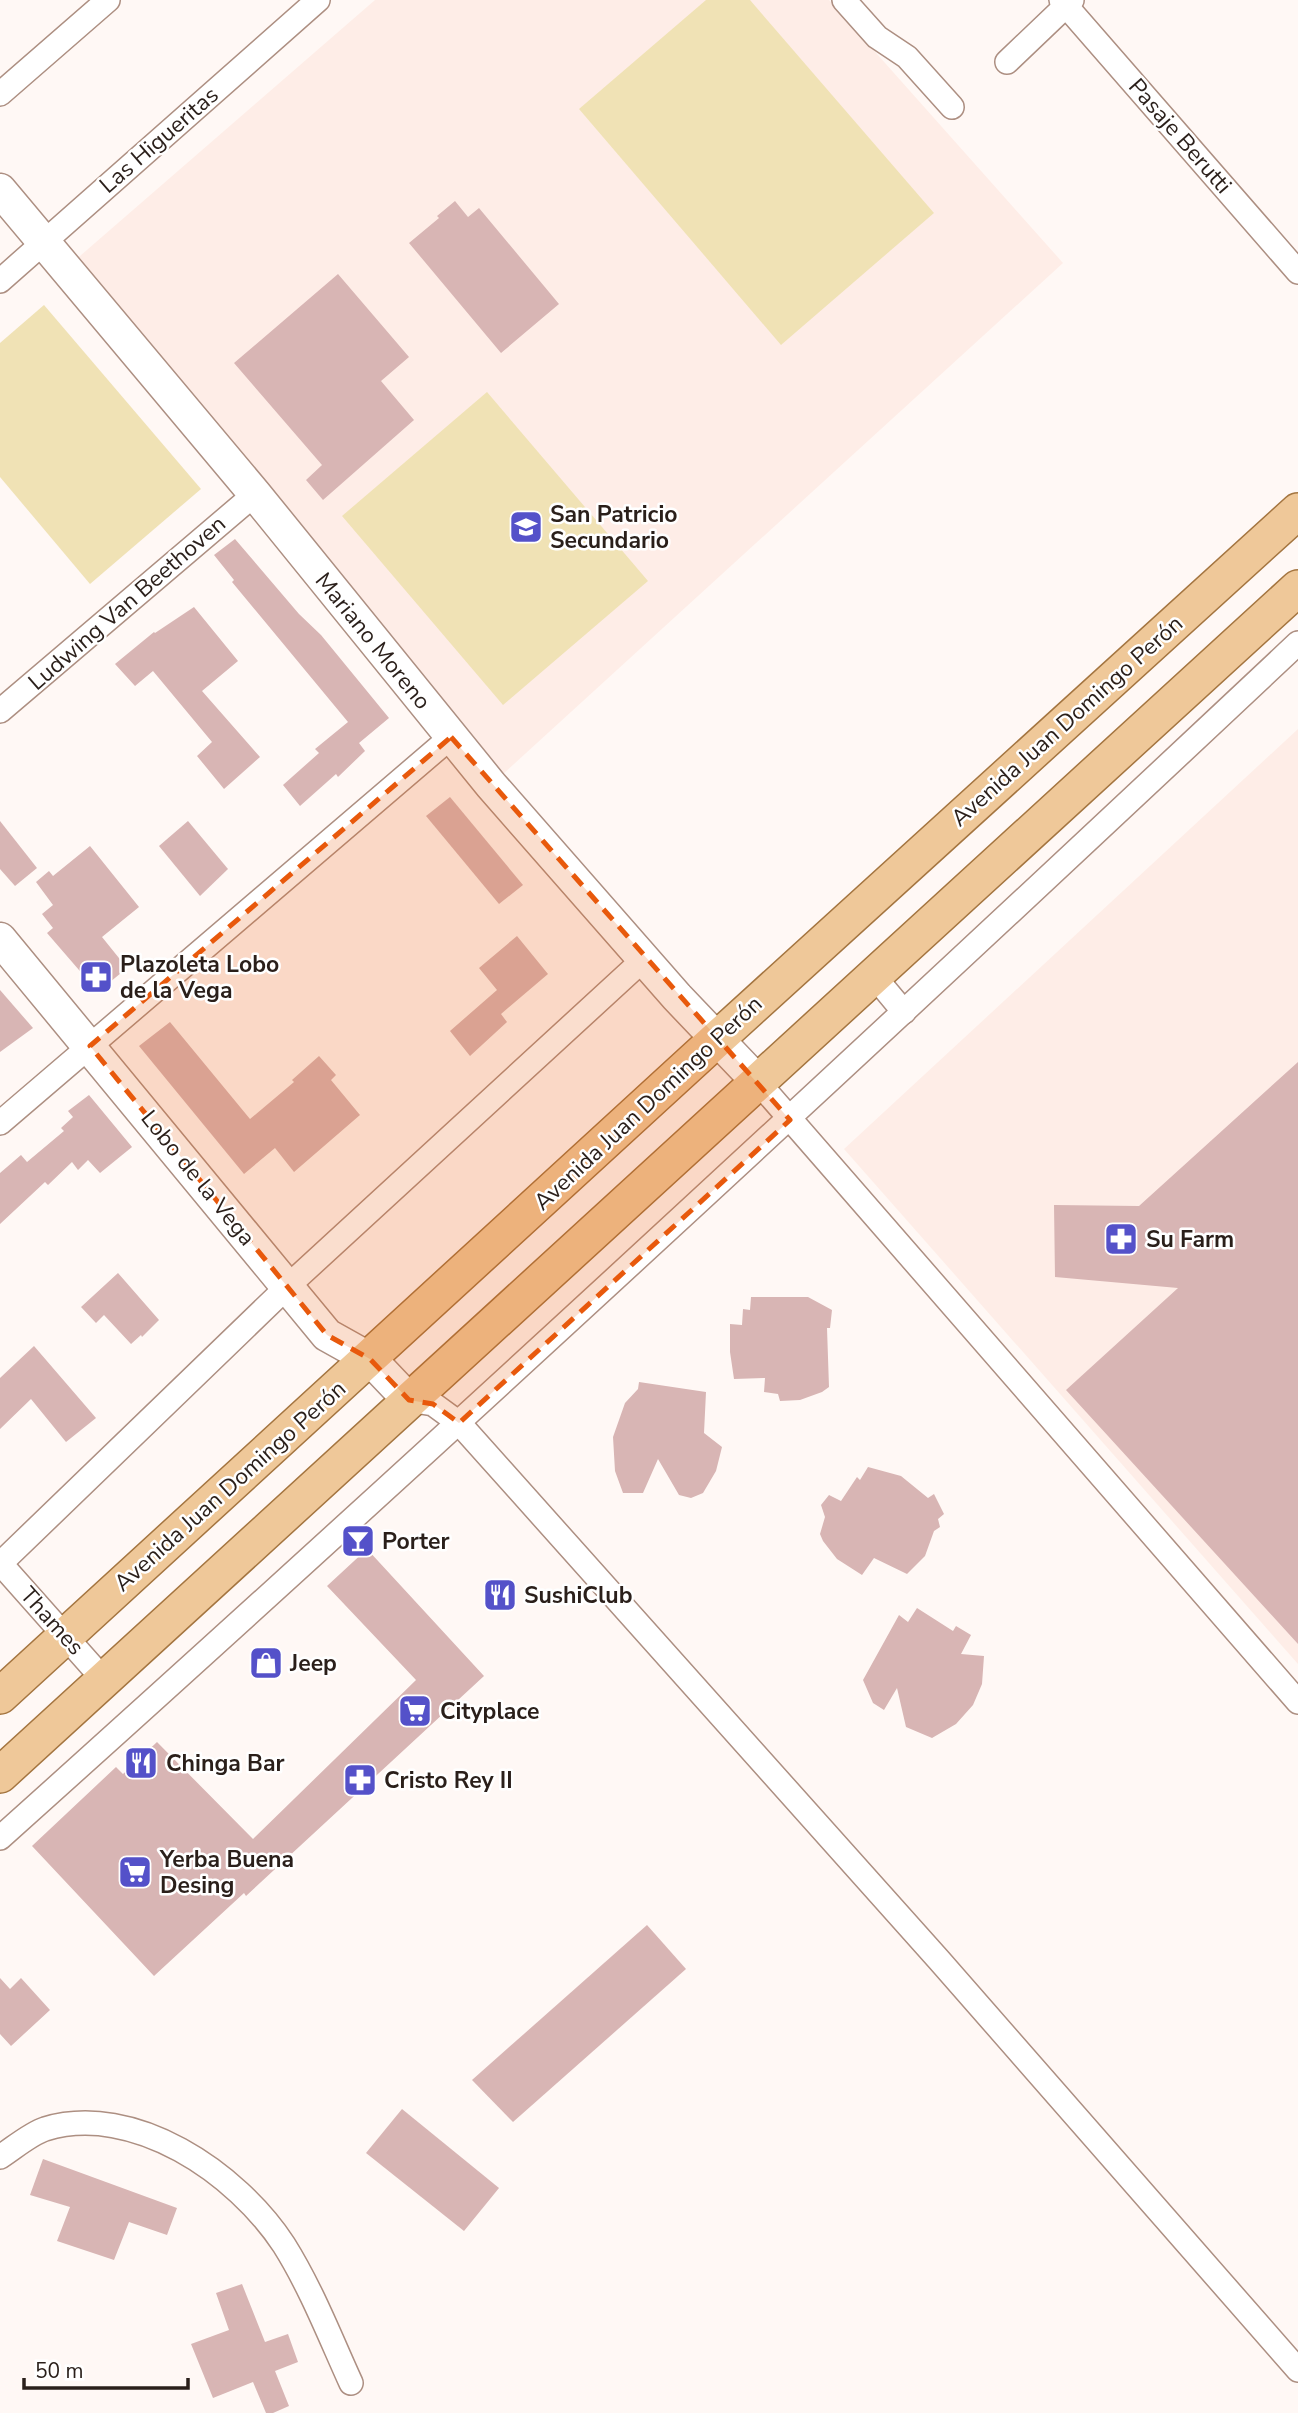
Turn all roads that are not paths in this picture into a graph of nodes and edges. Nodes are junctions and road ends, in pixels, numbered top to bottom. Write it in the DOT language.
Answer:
graph roads {
  1 [pos="108,0"];
  2 [pos="318,0"];
  3 [pos="844,0"];
  4 [pos="1066,2"];
  5 [pos="1007,62"];
  6 [pos="0,94"];
  7 [pos="952,107"];
  8 [pos="0,190"];
  9 [pos="43,243"];
  10 [pos="1298,272"];
  11 [pos="0,281"];
  12 [pos="254,494"];
  13 [pos="1298,511"];
  14 [pos="1298,588"];
  15 [pos="1272,612"];
  16 [pos="1298,643"];
  17 [pos="0,711"];
  18 [pos="451,737"];
  19 [pos="0,939"];
  20 [pos="644,959"];
  21 [pos="874,976"];
  22 [pos="904,1012"];
  23 [pos="718,1039"];
  24 [pos="90,1046"];
  25 [pos="758,1082"];
  26 [pos="790,1120"];
  27 [pos="0,1124"];
  28 [pos="288,1287"];
  29 [pos="370,1359"];
  30 [pos="409,1400"];
  31 [pos="460,1423"];
  32 [pos="0,1563"];
  33 [pos="65,1636"];
  34 [pos="104,1680"];
  35 [pos="0,1696"];
  36 [pos="1298,1702"];
  37 [pos="0,1775"];
  38 [pos="0,1838"];
  39 [pos="0,2157"];
  40 [pos="1298,2370"];
  41 [pos="351,2384"];
  1 -- 6 [label="street"];
  2 -- 9 [label="street, Las Higueritas"];
  3 -- 7 [label="street"];
  4 -- 5 [label="street"];
  4 -- 10 [label="street, Pasaje Berutti"];
  8 -- 9 [label="street, Mariano Moreno"];
  9 -- 11 [label="street, Las Higueritas"];
  9 -- 12 [label="street, Mariano Moreno"];
  12 -- 17 [label="street, Ludwing Van Beethoven"];
  12 -- 18 [label="street, Mariano Moreno"];
  13 -- 23 [label="main road, Avenida Juan Domingo Perón"];
  14 -- 15 [label="main road"];
  15 -- 16 [label="street"];
  15 -- 21 [label="main road"];
  16 -- 22 [label="street"];
  18 -- 20 [label="street, Mariano Moreno"];
  18 -- 24 [label="street"];
  19 -- 24 [label="street, Lobo de la Vega"];
  20 -- 23 [label="street, Mariano Moreno"];
  20 -- 28 [label="street"];
  21 -- 22 [label="street"];
  21 -- 25 [label="main road"];
  22 -- 26 [label="street"];
  23 -- 25 [label="street, Mariano Moreno"];
  23 -- 29 [label="main road, Avenida Juan Domingo Perón"];
  24 -- 27 [label="street"];
  24 -- 28 [label="street, Lobo de la Vega"];
  25 -- 26 [label="street"];
  25 -- 30 [label="main road"];
  26 -- 31 [label="street"];
  26 -- 36 [label="street"];
  28 -- 29 [label="street, Lobo de la Vega"];
  28 -- 32 [label="street"];
  29 -- 30 [label="street, Lobo de la Vega"];
  29 -- 33 [label="main road, Avenida Juan Domingo Perón"];
  30 -- 31 [label="street"];
  30 -- 34 [label="main road"];
  31 -- 38 [label="street"];
  31 -- 40 [label="street"];
  32 -- 33 [label="street, Thames"];
  33 -- 34 [label="street, Thames"];
  33 -- 35 [label="main road, Avenida Juan Domingo Perón"];
  34 -- 37 [label="main road"];
  39 -- 41 [label="street"];
}
